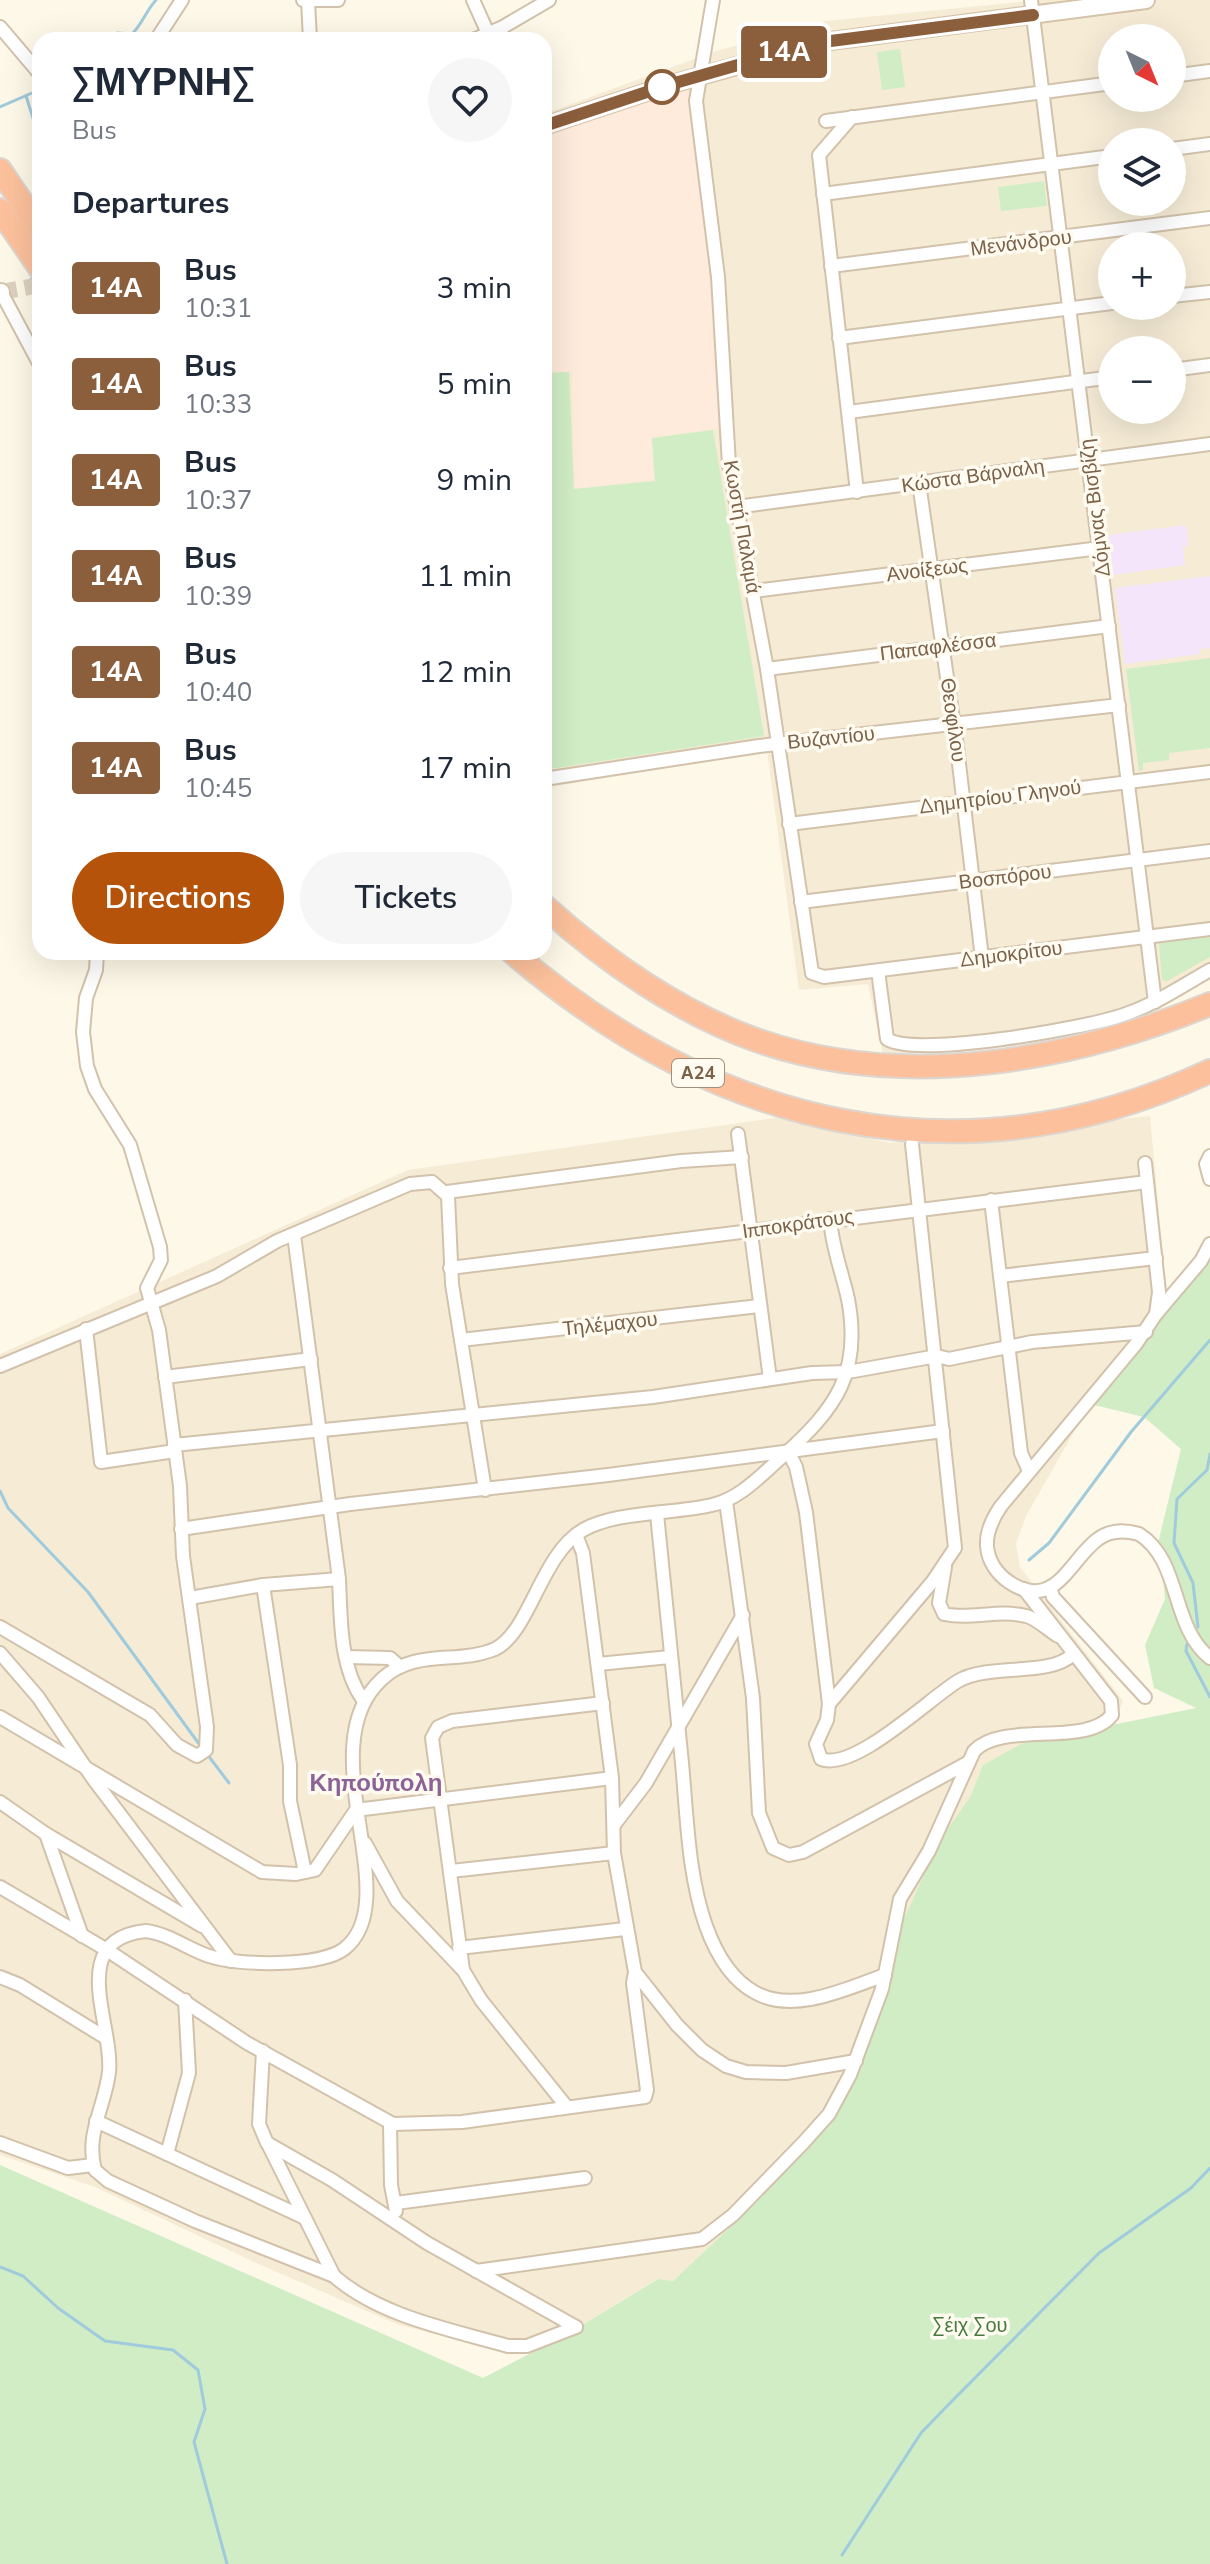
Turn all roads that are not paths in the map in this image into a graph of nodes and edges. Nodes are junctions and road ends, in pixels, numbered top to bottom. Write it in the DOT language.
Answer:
graph roads {
  1 [pos="182,0"];
  2 [pos="306,0"];
  3 [pos="338,0"];
  4 [pos="473,0"];
  5 [pos="549,0"];
  6 [pos="713,0"];
  7 [pos="1146,0"];
  8 [pos="1032,7"];
  9 [pos="3,30"];
  10 [pos="161,32"];
  11 [pos="309,32"];
  12 [pos="488,32"];
  13 [pos="498,32"];
  14 [pos="32,64"];
  15 [pos="1210,71"];
  16 [pos="1186,74"];
  17 [pos="698,76"];
  18 [pos="1098,85"];
  19 [pos="1043,92"];
  20 [pos="852,117"];
  21 [pos="826,121"];
  22 [pos="552,123"];
  23 [pos="1210,144"];
  24 [pos="1186,147"];
  25 [pos="1098,158"];
  26 [pos="1052,164"];
  27 [pos="0,170"];
  28 [pos="823,194"];
  29 [pos="0,210"];
  30 [pos="32,217"];
  31 [pos="1210,218"];
  32 [pos="1061,238"];
  33 [pos="32,256"];
  34 [pos="831,266"];
  35 [pos="0,292"];
  36 [pos="1210,292"];
  37 [pos="1186,295"];
  38 [pos="1098,305"];
  39 [pos="1070,308"];
  40 [pos="839,338"];
  41 [pos="32,350"];
  42 [pos="1210,365"];
  43 [pos="1186,368"];
  44 [pos="1098,379"];
  45 [pos="1080,381"];
  46 [pos="849,412"];
  47 [pos="1210,444"];
  48 [pos="1090,459"];
  49 [pos="919,483"];
  50 [pos="857,492"];
  51 [pos="736,507"];
  52 [pos="1100,548"];
  53 [pos="931,569"];
  54 [pos="754,591"];
  55 [pos="1109,626"];
  56 [pos="943,647"];
  57 [pos="767,669"];
  58 [pos="1119,705"];
  59 [pos="953,724"];
  60 [pos="777,744"];
  61 [pos="1210,772"];
  62 [pos="552,778"];
  63 [pos="1129,782"];
  64 [pos="964,801"];
  65 [pos="789,824"];
  66 [pos="1210,851"];
  67 [pos="1139,860"];
  68 [pos="973,881"];
  69 [pos="801,902"];
  70 [pos="552,912"];
  71 [pos="1210,929"];
  72 [pos="1149,936"];
  73 [pos="982,958"];
  74 [pos="97,960"];
  75 [pos="522,960"];
  76 [pos="1210,970"];
  77 [pos="878,971"];
  78 [pos="813,975"];
  79 [pos="1155,1002"];
  80 [pos="1210,1004"];
  81 [pos="1210,1071"];
  82 [pos="738,1134"];
  83 [pos="912,1144"];
  84 [pos="1210,1156"];
  85 [pos="742,1157"];
  86 [pos="1145,1163"];
  87 [pos="1210,1179"];
  88 [pos="1147,1182"];
  89 [pos="447,1192"];
  90 [pos="991,1200"];
  91 [pos="919,1209"];
  92 [pos="830,1219"];
  93 [pos="752,1230"];
  94 [pos="294,1235"];
  95 [pos="1210,1244"];
  96 [pos="1156,1258"];
  97 [pos="450,1268"];
  98 [pos="1000,1276"];
  99 [pos="150,1302"];
  100 [pos="759,1306"];
  101 [pos="1156,1314"];
  102 [pos="86,1329"];
  103 [pos="1146,1332"];
  104 [pos="461,1340"];
  105 [pos="1009,1347"];
  106 [pos="937,1356"];
  107 [pos="311,1359"];
  108 [pos="0,1366"];
  109 [pos="848,1372"];
  110 [pos="165,1377"];
  111 [pos="770,1379"];
  112 [pos="476,1417"];
  113 [pos="319,1429"];
  114 [pos="943,1431"];
  115 [pos="175,1448"];
  116 [pos="788,1451"];
  117 [pos="1029,1471"];
  118 [pos="485,1490"];
  119 [pos="726,1501"];
  120 [pos="329,1507"];
  121 [pos="657,1514"];
  122 [pos="181,1529"];
  123 [pos="576,1535"];
  124 [pos="945,1565"];
  125 [pos="339,1579"];
  126 [pos="263,1585"];
  127 [pos="1050,1587"];
  128 [pos="1024,1589"];
  129 [pos="190,1598"];
  130 [pos="743,1615"];
  131 [pos="0,1627"];
  132 [pos="1061,1637"];
  133 [pos="0,1653"];
  134 [pos="1072,1655"];
  135 [pos="347,1657"];
  136 [pos="670,1657"];
  137 [pos="1210,1658"];
  138 [pos="598,1664"];
  139 [pos="399,1666"];
  140 [pos="1145,1697"];
  141 [pos="363,1700"];
  142 [pos="603,1703"];
  143 [pos="829,1704"];
  144 [pos="0,1717"];
  145 [pos="678,1727"];
  146 [pos="969,1762"];
  147 [pos="83,1765"];
  148 [pos="612,1778"];
  149 [pos="441,1797"];
  150 [pos="0,1802"];
  151 [pos="356,1810"];
  152 [pos="614,1825"];
  153 [pos="360,1833"];
  154 [pos="46,1834"];
  155 [pos="614,1853"];
  156 [pos="451,1871"];
  157 [pos="305,1872"];
  158 [pos="0,1887"];
  159 [pos="625,1929"];
  160 [pos="208,1930"];
  161 [pos="82,1936"];
  162 [pos="459,1948"];
  163 [pos="107,1950"];
  164 [pos="231,1961"];
  165 [pos="463,1970"];
  166 [pos="635,1972"];
  167 [pos="885,1975"];
  168 [pos="0,1977"];
  169 [pos="185,2000"];
  170 [pos="106,2038"];
  171 [pos="263,2051"];
  172 [pos="856,2061"];
  173 [pos="566,2106"];
  174 [pos="96,2121"];
  175 [pos="390,2123"];
  176 [pos="0,2143"];
  177 [pos="267,2143"];
  178 [pos="167,2154"];
  179 [pos="93,2165"];
  180 [pos="585,2178"];
  181 [pos="396,2203"];
  182 [pos="305,2218"];
  183 [pos="396,2222"];
  184 [pos="476,2271"];
  185 [pos="334,2276"];
  1 -- 10 [label="street"];
  2 -- 3 [label="street"];
  2 -- 11 [label="street"];
  4 -- 12 [label="street"];
  5 -- 13 [label="street"];
  6 -- 17 [label="street, Κωστή Παλαμά"];
  7 -- 8 [label="street"];
  8 -- 17 [label="street"];
  8 -- 19 [label="street, Δόμνας Βισβίζη"];
  9 -- 14 [label="street"];
  15 -- 16 [label="street"];
  17 -- 22 [label="street"];
  17 -- 51 [label="street, Κωστή Παλαμά"];
  18 -- 19 [label="street"];
  19 -- 20 [label="street"];
  19 -- 26 [label="street, Δόμνας Βισβίζη"];
  20 -- 21 [label="street"];
  20 -- 28 [label="street"];
  23 -- 24 [label="street"];
  25 -- 26 [label="street"];
  26 -- 28 [label="street"];
  26 -- 32 [label="street, Δόμνας Βισβίζη"];
  27 -- 30 [label="highway"];
  28 -- 34 [label="street"];
  29 -- 33 [label="highway"];
  31 -- 32 [label="street, Μενάνδρου"];
  32 -- 34 [label="street, Μενάνδρου"];
  32 -- 39 [label="street, Δόμνας Βισβίζη"];
  34 -- 40 [label="street"];
  35 -- 41 [label="street"];
  36 -- 37 [label="street"];
  38 -- 39 [label="street"];
  39 -- 40 [label="street"];
  39 -- 45 [label="street, Δόμνας Βισβίζη"];
  40 -- 46 [label="street"];
  42 -- 43 [label="street"];
  44 -- 45 [label="street"];
  45 -- 46 [label="street"];
  45 -- 48 [label="street, Δόμνας Βισβίζη"];
  46 -- 50 [label="street"];
  47 -- 48 [label="street, Κώστα Βάρναλη"];
  48 -- 49 [label="street, Κώστα Βάρναλη"];
  48 -- 52 [label="street, Δόμνας Βισβίζη"];
  49 -- 50 [label="street, Κώστα Βάρναλη"];
  49 -- 53 [label="street, Θεοφίλου"];
  50 -- 51 [label="street, Κώστα Βάρναλη"];
  51 -- 54 [label="street, Κωστή Παλαμά"];
  52 -- 53 [label="street, Ανοίξεως"];
  52 -- 55 [label="street, Δόμνας Βισβίζη"];
  53 -- 54 [label="street, Ανοίξεως"];
  53 -- 56 [label="street, Θεοφίλου"];
  54 -- 57 [label="street, Κωστή Παλαμά"];
  55 -- 56 [label="street, Παπαφλέσσα"];
  55 -- 58 [label="street, Δόμνας Βισβίζη"];
  56 -- 57 [label="street, Παπαφλέσσα"];
  56 -- 59 [label="street, Θεοφίλου"];
  57 -- 60 [label="street, Κωστή Παλαμά"];
  58 -- 59 [label="street, Βυζαντίου"];
  58 -- 63 [label="street, Δόμνας Βισβίζη"];
  59 -- 60 [label="street, Βυζαντίου"];
  59 -- 64 [label="street, Θεοφίλου"];
  60 -- 62 [label="street, Βυζαντίου"];
  60 -- 65 [label="street, Κωστή Παλαμά"];
  61 -- 63 [label="street, Δημητρίου Γληνού"];
  63 -- 64 [label="street, Δημητρίου Γληνού"];
  63 -- 67 [label="street, Δόμνας Βισβίζη"];
  64 -- 65 [label="street, Δημητρίου Γληνού"];
  64 -- 68 [label="street, Θεοφίλου"];
  65 -- 69 [label="street, Κωστή Παλαμά"];
  66 -- 67 [label="street, Βοσπόρου"];
  67 -- 68 [label="street, Βοσπόρου"];
  67 -- 72 [label="street, Δόμνας Βισβίζη"];
  68 -- 69 [label="street, Βοσπόρου"];
  68 -- 73 [label="street, Θεοφίλου"];
  69 -- 78 [label="street, Κωστή Παλαμά"];
  70 -- 80 [label="highway"];
  71 -- 72 [label="street, Δημοκρίτου"];
  72 -- 73 [label="street, Δημοκρίτου"];
  72 -- 79 [label="street, Δόμνας Βισβίζη"];
  73 -- 77 [label="street, Δημοκρίτου"];
  74 -- 99 [label="street"];
  75 -- 81 [label="highway, Α24"];
  76 -- 79 [label="street"];
  77 -- 78 [label="street, Δημοκρίτου"];
  77 -- 79 [label="street"];
  82 -- 85 [label="street"];
  83 -- 91 [label="street"];
  84 -- 87 [label="street"];
  85 -- 89 [label="street"];
  85 -- 93 [label="street"];
  86 -- 88 [label="street"];
  88 -- 90 [label="street, Ιπποκράτους"];
  88 -- 96 [label="street"];
  89 -- 94 [label="street"];
  89 -- 97 [label="street"];
  90 -- 91 [label="street, Ιπποκράτους"];
  90 -- 98 [label="street"];
  91 -- 92 [label="street, Ιπποκράτους"];
  91 -- 106 [label="street"];
  92 -- 93 [label="street, Ιπποκράτους"];
  92 -- 109 [label="street"];
  93 -- 97 [label="street, Ιπποκράτους"];
  93 -- 100 [label="street"];
  94 -- 99 [label="street"];
  94 -- 107 [label="street"];
  95 -- 101 [label="street"];
  96 -- 98 [label="street"];
  96 -- 101 [label="street"];
  97 -- 104 [label="street"];
  98 -- 105 [label="street"];
  99 -- 102 [label="street"];
  99 -- 110 [label="street"];
  100 -- 104 [label="street, Τηλέμαχου"];
  100 -- 111 [label="street"];
  101 -- 103 [label="street"];
  102 -- 108 [label="street"];
  102 -- 115 [label="street"];
  103 -- 105 [label="street"];
  103 -- 117 [label="street"];
  104 -- 112 [label="street"];
  105 -- 106 [label="street"];
  105 -- 117 [label="street"];
  106 -- 109 [label="street"];
  106 -- 114 [label="street"];
  107 -- 110 [label="street"];
  107 -- 113 [label="street"];
  109 -- 111 [label="street"];
  109 -- 116 [label="street"];
  110 -- 115 [label="street"];
  111 -- 112 [label="street"];
  112 -- 113 [label="street"];
  112 -- 118 [label="street"];
  113 -- 115 [label="street"];
  113 -- 120 [label="street"];
  114 -- 116 [label="street"];
  114 -- 124 [label="street"];
  115 -- 122 [label="street"];
  116 -- 118 [label="street"];
  116 -- 119 [label="street"];
  116 -- 143 [label="street"];
  117 -- 128 [label="street"];
  118 -- 120 [label="street"];
  119 -- 121 [label="street"];
  119 -- 130 [label="street"];
  120 -- 122 [label="street"];
  120 -- 125 [label="street"];
  121 -- 123 [label="street"];
  121 -- 136 [label="street"];
  122 -- 129 [label="street"];
  123 -- 138 [label="street"];
  123 -- 139 [label="street"];
  124 -- 132 [label="street"];
  124 -- 143 [label="street"];
  125 -- 126 [label="street"];
  125 -- 135 [label="street"];
  126 -- 129 [label="street"];
  126 -- 157 [label="street"];
  127 -- 128 [label="street"];
  127 -- 137 [label="street"];
  127 -- 140 [label="street"];
  128 -- 132 [label="street"];
  129 -- 131 [label="street"];
  130 -- 145 [label="street"];
  130 -- 146 [label="street"];
  132 -- 134 [label="street"];
  133 -- 147 [label="street"];
  134 -- 143 [label="street"];
  134 -- 146 [label="street"];
  135 -- 139 [label="street"];
  135 -- 141 [label="street"];
  136 -- 138 [label="street"];
  136 -- 145 [label="street"];
  138 -- 142 [label="street"];
  139 -- 141 [label="street"];
  141 -- 151 [label="street"];
  142 -- 148 [label="street"];
  142 -- 149 [label="street"];
  144 -- 147 [label="street"];
  145 -- 152 [label="street"];
  145 -- 167 [label="street"];
  146 -- 167 [label="street"];
  147 -- 157 [label="street"];
  147 -- 160 [label="street"];
  148 -- 149 [label="street"];
  148 -- 152 [label="street"];
  149 -- 151 [label="street"];
  149 -- 156 [label="street"];
  150 -- 154 [label="street"];
  151 -- 153 [label="street"];
  151 -- 157 [label="street"];
  152 -- 155 [label="street"];
  153 -- 164 [label="street"];
  153 -- 165 [label="street"];
  154 -- 160 [label="street"];
  154 -- 161 [label="street"];
  155 -- 156 [label="street"];
  155 -- 159 [label="street"];
  156 -- 162 [label="street"];
  158 -- 161 [label="street"];
  159 -- 162 [label="street"];
  159 -- 166 [label="street"];
  160 -- 164 [label="street"];
  161 -- 163 [label="street"];
  162 -- 165 [label="street"];
  163 -- 164 [label="street"];
  163 -- 169 [label="street"];
  163 -- 170 [label="street"];
  165 -- 173 [label="street"];
  166 -- 172 [label="street"];
  166 -- 173 [label="street"];
  167 -- 172 [label="street"];
  168 -- 170 [label="street"];
  169 -- 171 [label="street"];
  169 -- 178 [label="street"];
  170 -- 174 [label="street"];
  171 -- 175 [label="street"];
  171 -- 177 [label="street"];
  172 -- 184 [label="street"];
  173 -- 175 [label="street"];
  174 -- 178 [label="street"];
  174 -- 179 [label="street"];
  175 -- 181 [label="street"];
  176 -- 179 [label="street"];
  177 -- 182 [label="street"];
  177 -- 183 [label="street"];
  178 -- 182 [label="street"];
  179 -- 185 [label="street"];
  180 -- 181 [label="street"];
  181 -- 183 [label="street"];
  182 -- 185 [label="street"];
  183 -- 184 [label="street"];
  184 -- 185 [label="street"];
}
